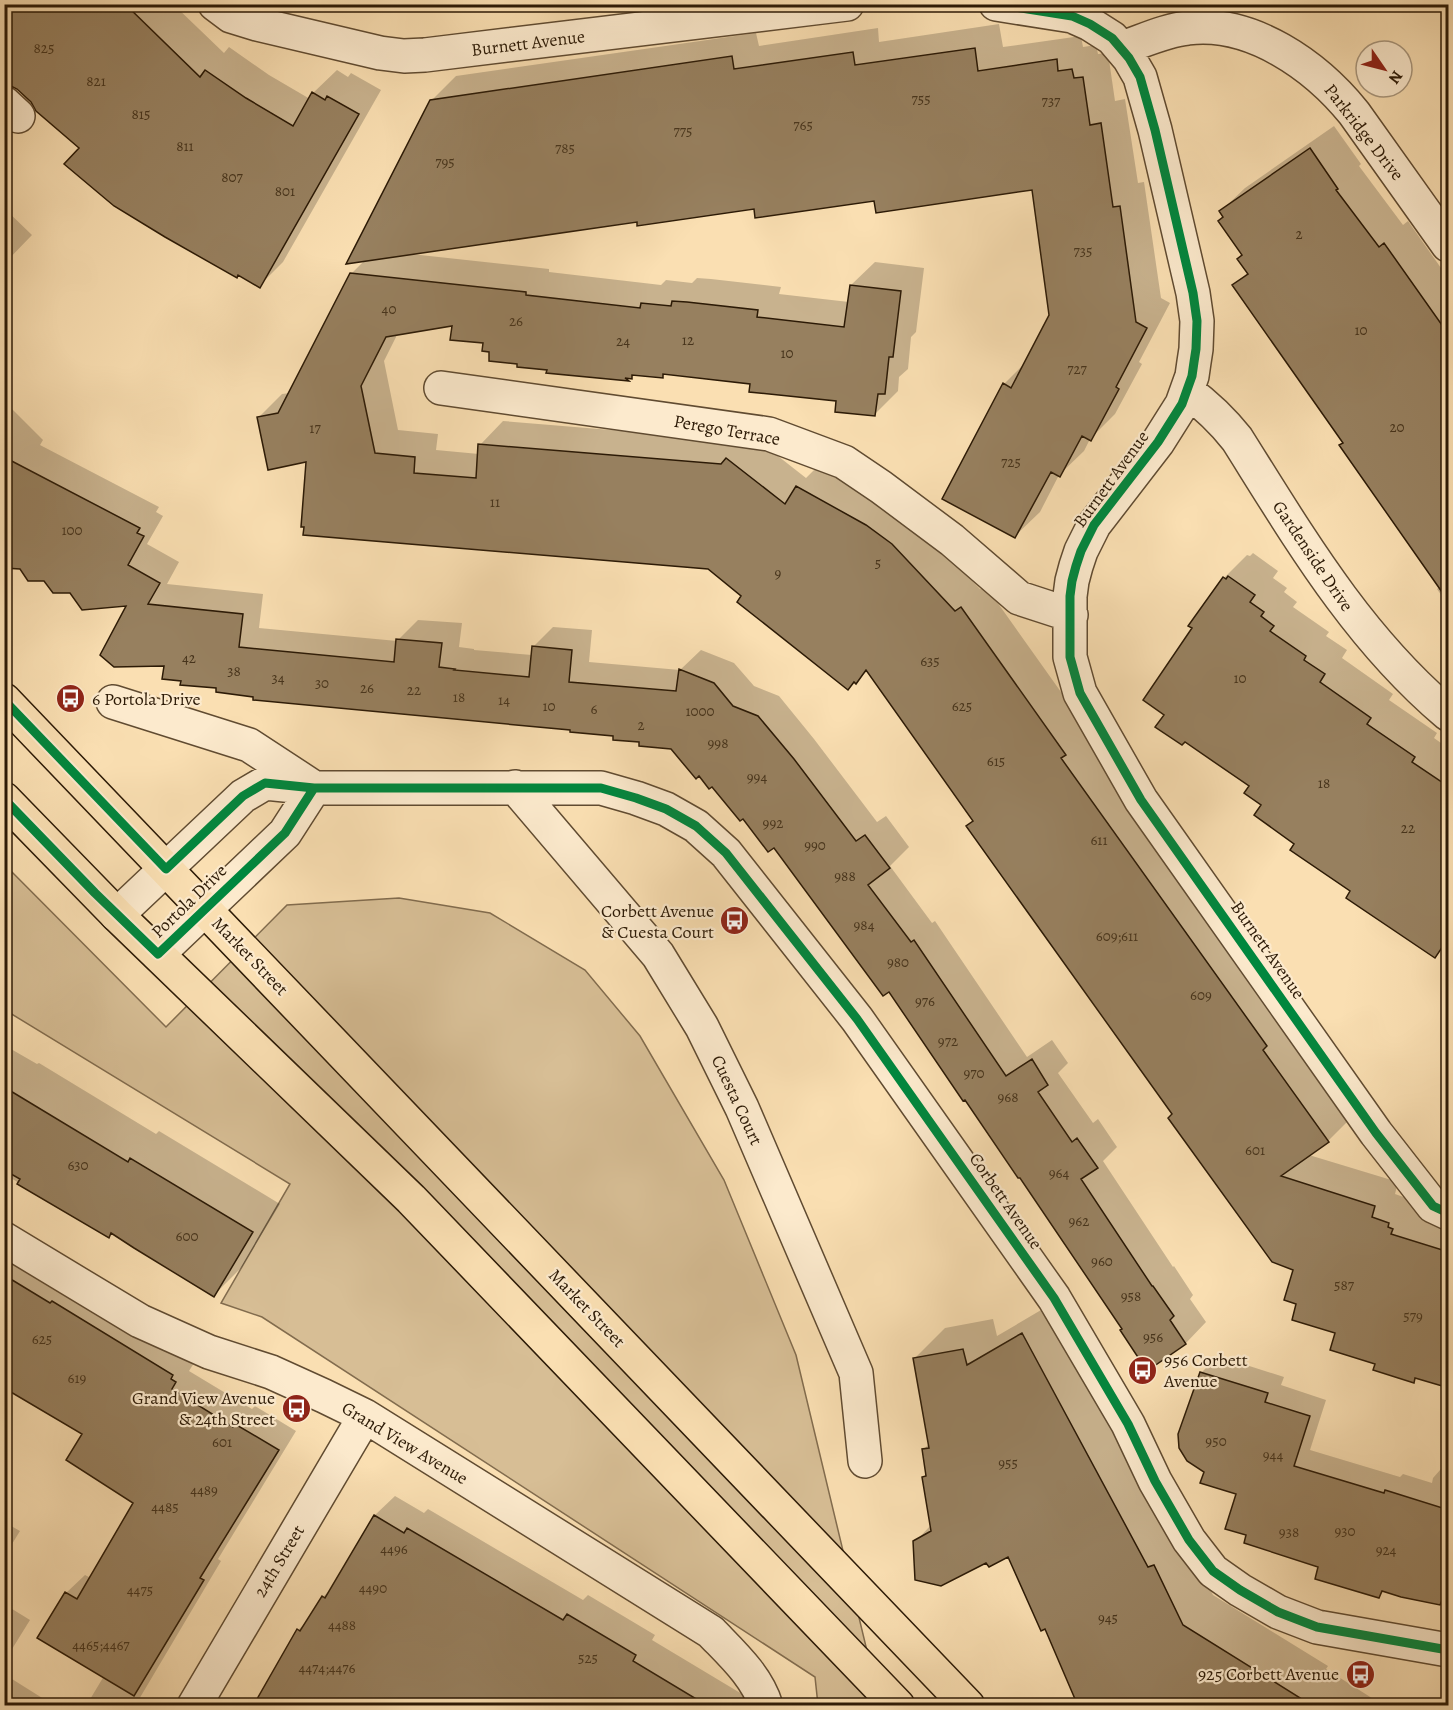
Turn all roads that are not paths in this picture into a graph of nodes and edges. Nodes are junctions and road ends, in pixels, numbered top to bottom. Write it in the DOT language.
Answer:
graph roads {
  1 [pos="215,4"];
  2 [pos="847,4"];
  3 [pos="996,4"];
  4 [pos="1122,48"];
  5 [pos="1449,245"];
  6 [pos="441,388"];
  7 [pos="1187,390"];
  8 [pos="1071,615"];
  9 [pos="4,700"];
  10 [pos="113,702"];
  11 [pos="1449,714"];
  12 [pos="515,787"];
  13 [pos="314,788"];
  14 [pos="4,799"];
  15 [pos="166,869"];
  16 [pos="205,909"];
  17 [pos="117,915"];
  18 [pos="158,954"];
  19 [pos="1449,1213"];
  20 [pos="4,1239"];
  21 [pos="365,1416"];
  22 [pos="865,1461"];
  23 [pos="1449,1650"];
  24 [pos="893,1701"];
  25 [pos="194,1706"];
  26 [pos="766,1706"];
  27 [pos="968,1706"];
  1 -- 2 [label="street, Burnett Avenue"];
  3 -- 4 [label="street, Burnett Avenue"];
  4 -- 5 [label="street, Parkridge Drive"];
  4 -- 7 [label="street, Burnett Avenue"];
  6 -- 8 [label="street, Perego Terrace"];
  7 -- 8 [label="street, Burnett Avenue"];
  7 -- 11 [label="street, Gardenside Drive"];
  8 -- 19 [label="street, Burnett Avenue"];
  9 -- 15 [label="main road, Portola Drive"];
  10 -- 13 [label="street"];
  12 -- 13 [label="street"];
  12 -- 22 [label="street, Cuesta Court"];
  12 -- 23 [label="street, Corbett Avenue"];
  13 -- 15 [label="street"];
  13 -- 16 [label="street, Portola Drive"];
  14 -- 17 [label="main road, Portola Drive"];
  15 -- 16 [label="main road, Portola Drive"];
  15 -- 17 [label="street"];
  16 -- 18 [label="street, Portola Drive"];
  16 -- 27 [label="main road, Market Street"];
  17 -- 18 [label="main road, Portola Drive"];
  18 -- 24 [label="main road"];
  20 -- 21 [label="street, Grand View Avenue"];
  21 -- 25 [label="street, 24th Street"];
  21 -- 26 [label="street, Grand View Avenue"];
}
